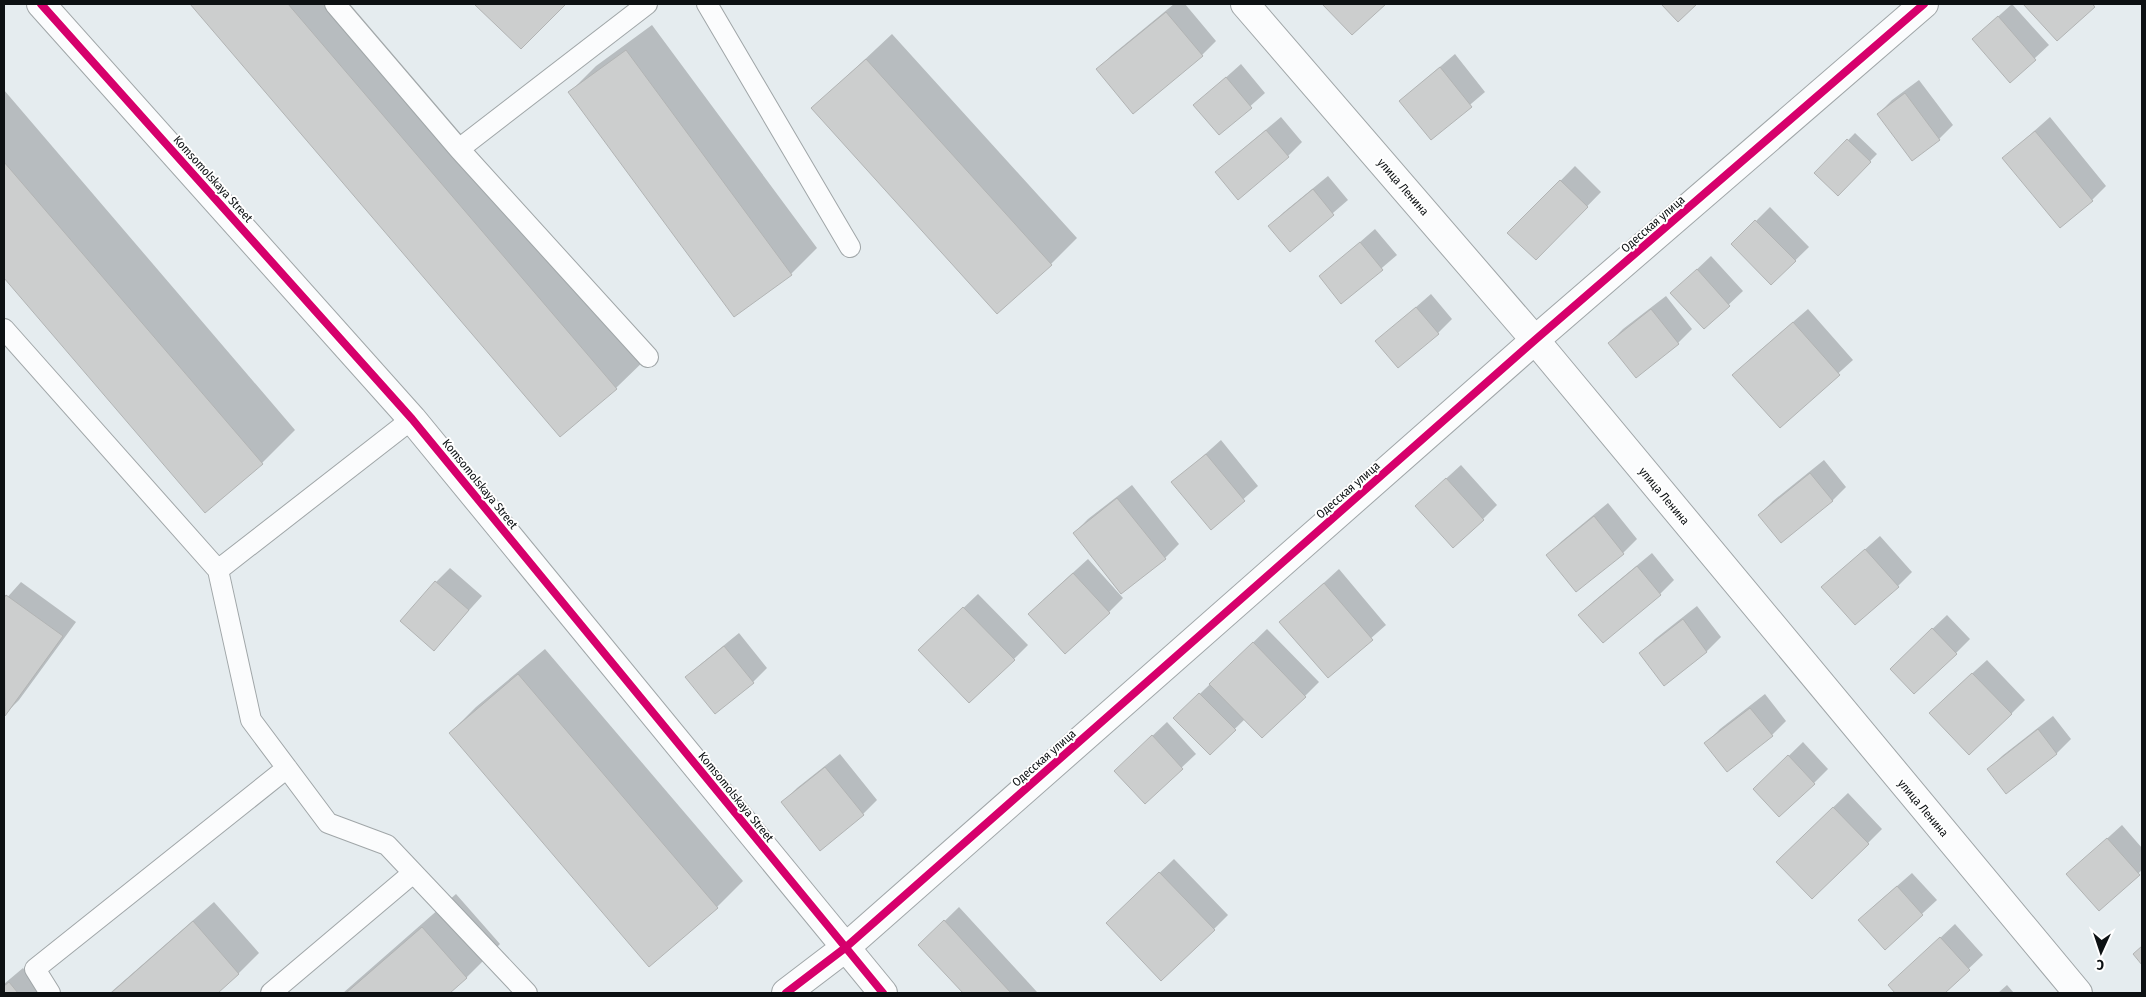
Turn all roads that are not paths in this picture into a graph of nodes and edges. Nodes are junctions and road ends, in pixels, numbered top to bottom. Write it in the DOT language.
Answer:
graph roads {
  1 [pos="42,4"];
  2 [pos="335,4"];
  3 [pos="647,4"];
  4 [pos="708,4"];
  5 [pos="1246,4"];
  6 [pos="1924,4"];
  7 [pos="459,149"];
  8 [pos="850,247"];
  9 [pos="4,329"];
  10 [pos="1535,340"];
  11 [pos="648,357"];
  12 [pos="412,419"];
  13 [pos="218,570"];
  14 [pos="287,768"];
  15 [pos="414,873"];
  16 [pos="845,948"];
  17 [pos="50,993"];
  18 [pos="271,993"];
  19 [pos="527,993"];
  20 [pos="786,993"];
  21 [pos="883,993"];
  22 [pos="2078,993"];
  1 -- 12 [label="street, Komsomolskaya Street"];
  2 -- 7 [label="lane"];
  3 -- 7 [label="lane"];
  4 -- 8 [label="lane"];
  5 -- 10 [label="street, улица Ленина"];
  6 -- 10 [label="street, Одесская улица"];
  7 -- 11 [label="lane"];
  9 -- 13 [label="lane"];
  10 -- 16 [label="street, Одесская улица"];
  10 -- 22 [label="street, улица Ленина"];
  12 -- 13 [label="lane"];
  12 -- 16 [label="street, Komsomolskaya Street"];
  13 -- 14 [label="lane"];
  14 -- 15 [label="lane"];
  14 -- 17 [label="lane"];
  15 -- 18 [label="lane"];
  15 -- 19 [label="lane"];
  16 -- 20 [label="street, Одесская улица"];
  16 -- 21 [label="street, Komsomolskaya Street"];
}
